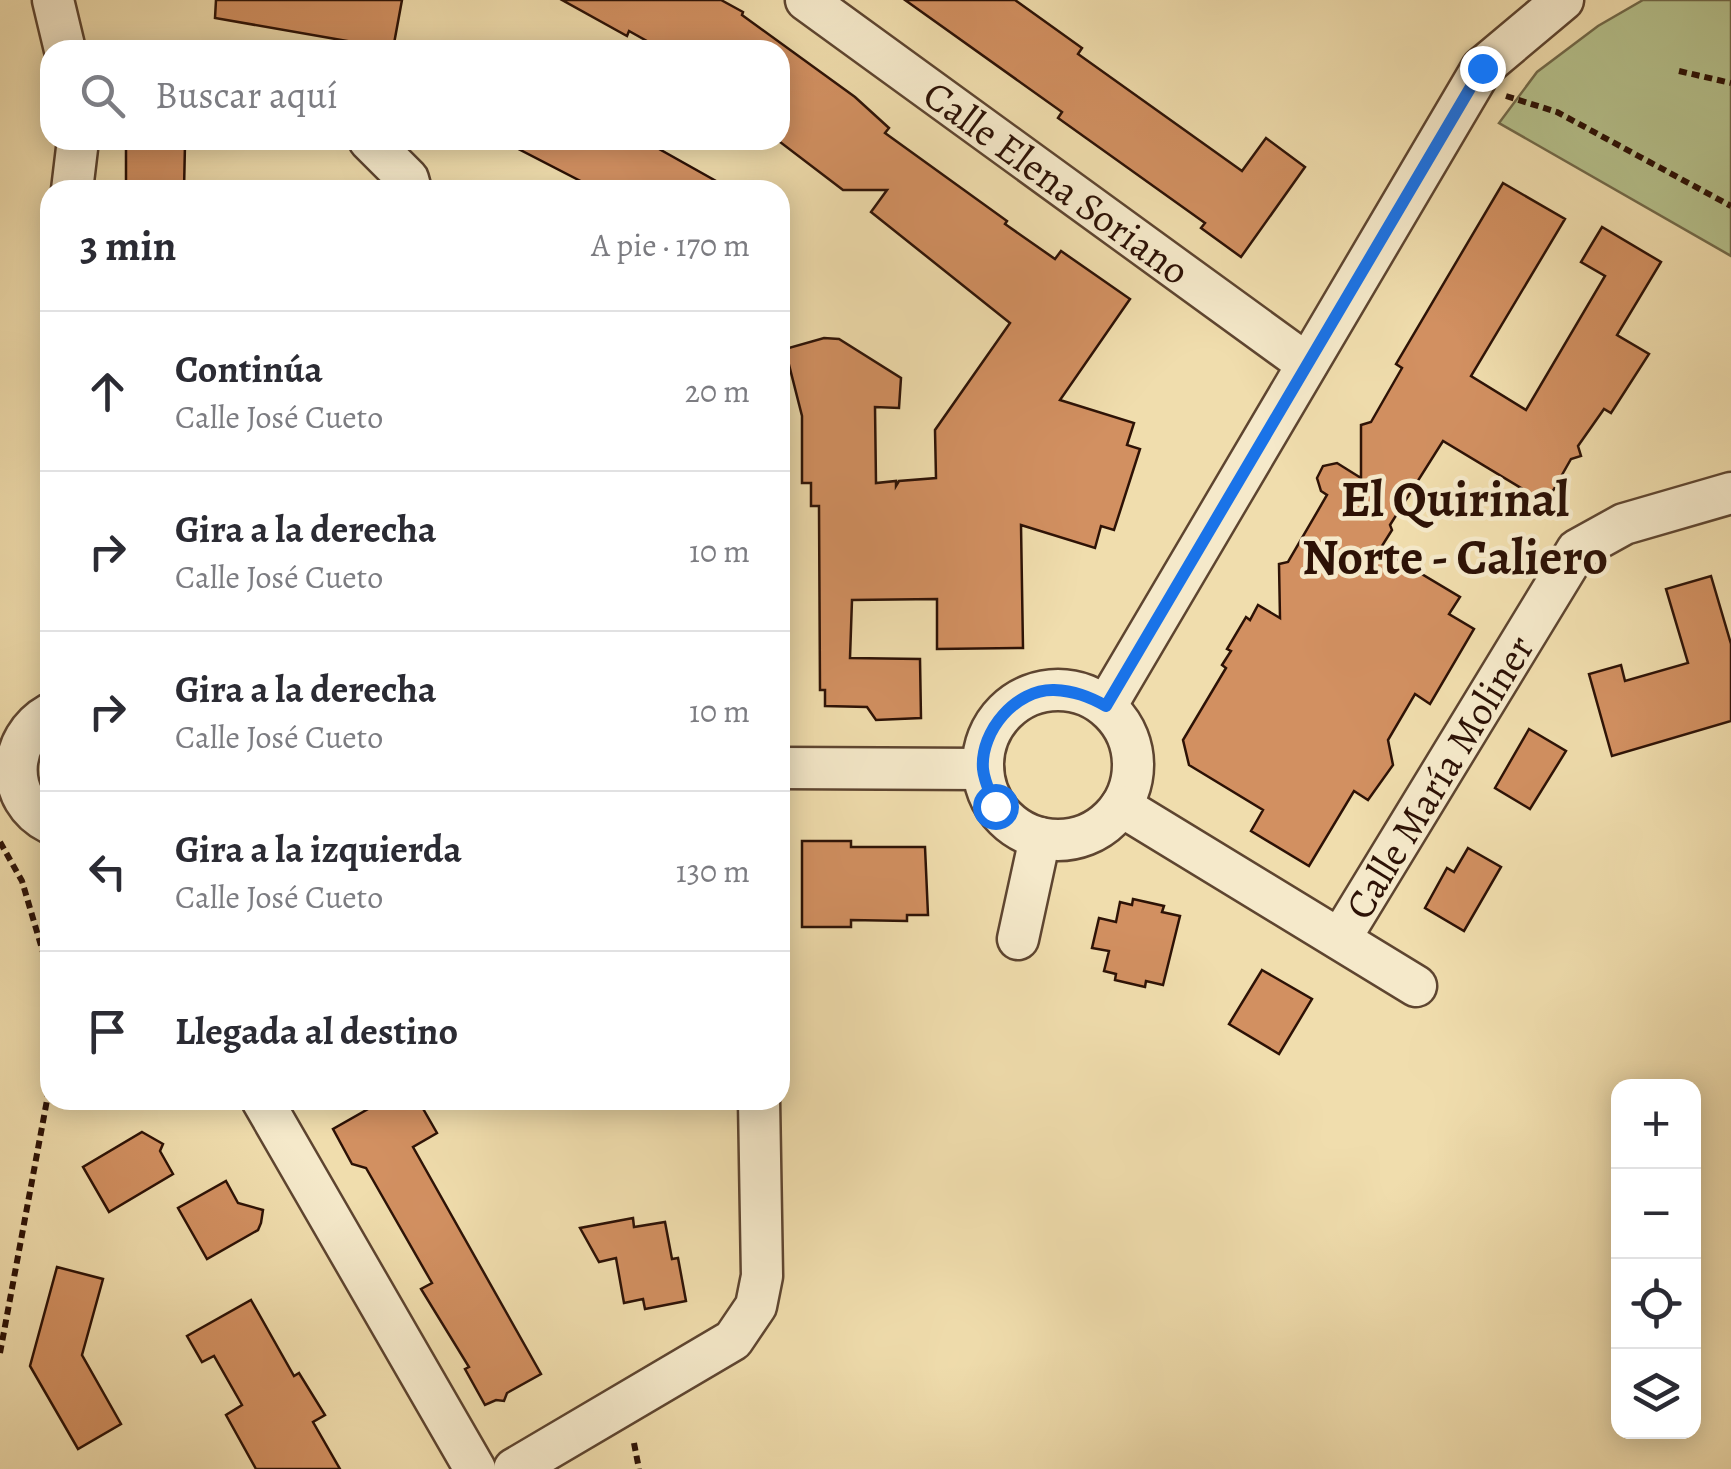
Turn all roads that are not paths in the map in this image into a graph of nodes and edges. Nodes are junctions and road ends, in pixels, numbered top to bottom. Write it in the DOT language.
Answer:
graph roads {
  1 [pos="52,0"];
  2 [pos="806,0"];
  3 [pos="1563,0"];
  4 [pos="62,40"];
  5 [pos="76,150"];
  6 [pos="379,150"];
  7 [pos="72,180"];
  8 [pos="408,180"];
  9 [pos="1307,364"];
  10 [pos="1731,493"];
  11 [pos="1106,706"];
  12 [pos="40,720"];
  13 [pos="790,768"];
  14 [pos="983,769"];
  15 [pos="10,796"];
  16 [pos="1121,806"];
  17 [pos="40,816"];
  18 [pos="1040,838"];
  19 [pos="1340,939"];
  20 [pos="1018,940"];
  21 [pos="1416,986"];
  22 [pos="268,1110"];
  23 [pos="758,1110"];
  24 [pos="475,1469"];
  25 [pos="514,1469"];
  1 -- 4 [label="street"];
  2 -- 9 [label="street, Calle Elena Soriano"];
  3 -- 9 [label="street"];
  5 -- 7 [label="street"];
  6 -- 8 [label="street"];
  9 -- 11 [label="street"];
  10 -- 19 [label="street, Calle María Moliner"];
  11 -- 14 [label="street"];
  11 -- 16 [label="street"];
  12 -- 15 [label="street"];
  13 -- 14 [label="street"];
  14 -- 18 [label="street"];
  15 -- 17 [label="street"];
  16 -- 18 [label="street"];
  16 -- 19 [label="street"];
  18 -- 20 [label="street"];
  19 -- 21 [label="street"];
  22 -- 24 [label="street"];
  23 -- 25 [label="street"];
}
